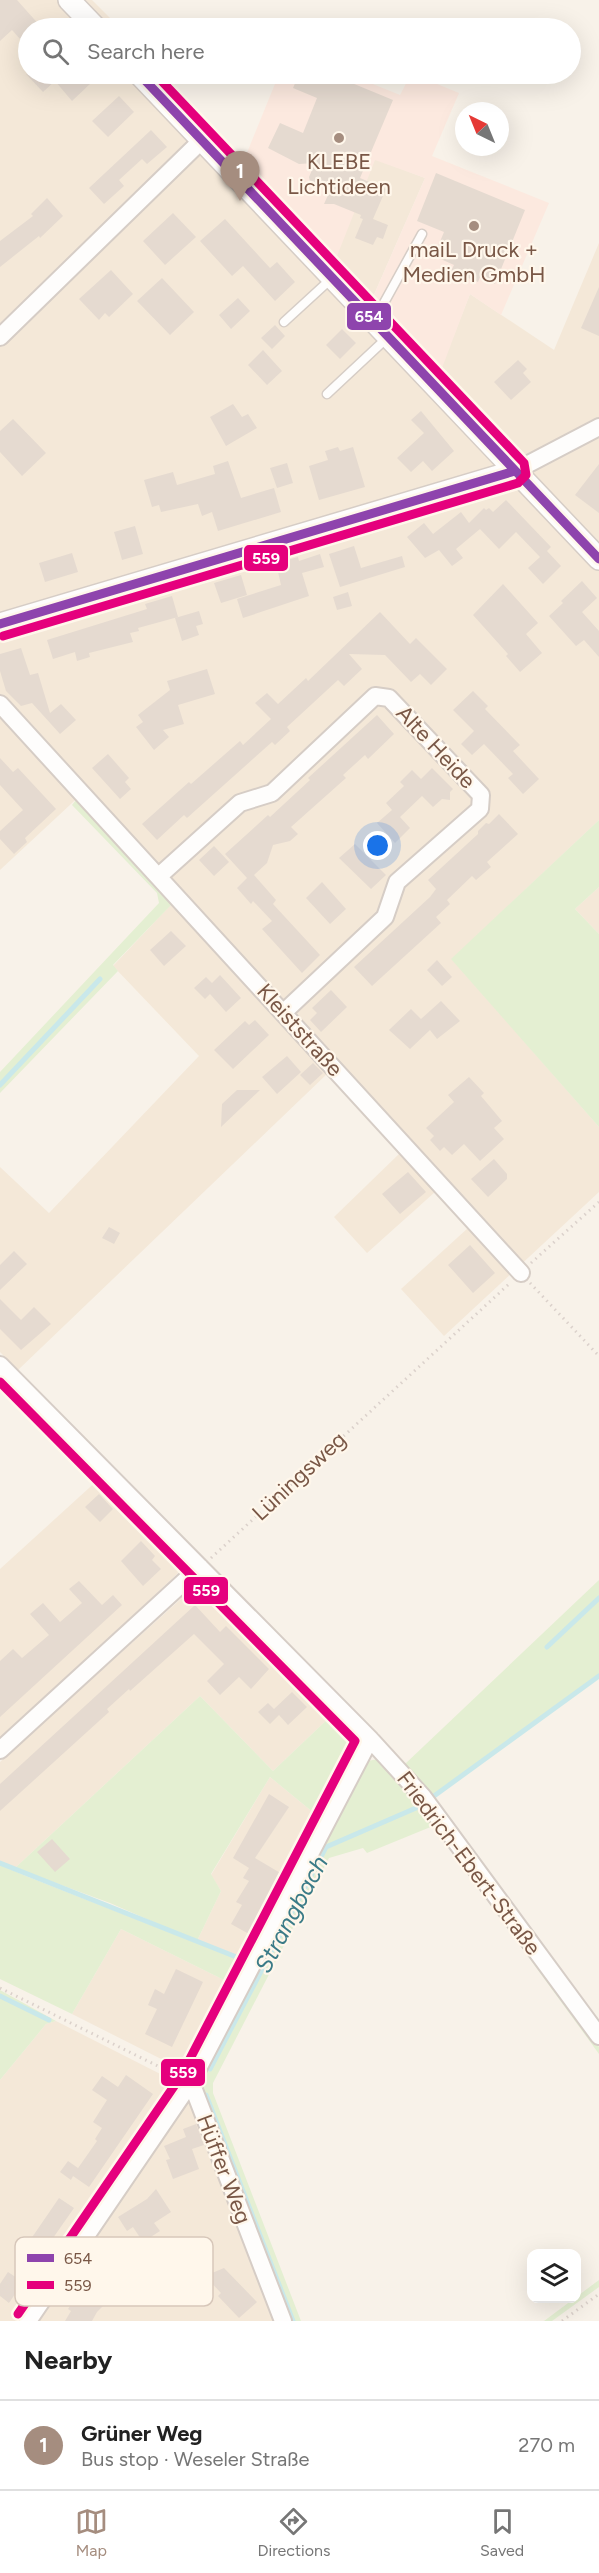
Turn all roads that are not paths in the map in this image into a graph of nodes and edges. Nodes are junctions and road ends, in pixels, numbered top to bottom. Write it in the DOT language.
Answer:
graph roads {
  1 [pos="69,0"];
  2 [pos="86,18"];
  3 [pos="149,84"];
  4 [pos="202,140"];
  5 [pos="422,234"];
  6 [pos="332,278"];
  7 [pos="374,321"];
  8 [pos="284,322"];
  9 [pos="2,330"];
  10 [pos="388,337"];
  11 [pos="327,394"];
  12 [pos="599,428"];
  13 [pos="515,471"];
  14 [pos="599,559"];
  15 [pos="0,624"];
  16 [pos="0,704"];
  17 [pos="159,876"];
  18 [pos="284,1012"];
  19 [pos="521,1273"];
  20 [pos="0,1365"];
  21 [pos="200,1567"];
  22 [pos="370,1739"];
  23 [pos="0,1750"];
  24 [pos="599,2036"];
  25 [pos="191,2082"];
  26 [pos="85,2237"];
  27 [pos="38,2306"];
  28 [pos="28,2321"];
  29 [pos="283,2321"];
  1 -- 2 [label="street"];
  3 -- 4 [label="street"];
  4 -- 6 [label="street"];
  4 -- 9 [label="street"];
  5 -- 7 [label="lane"];
  6 -- 7 [label="street"];
  6 -- 8 [label="lane"];
  7 -- 10 [label="street"];
  10 -- 11 [label="lane"];
  10 -- 13 [label="street"];
  12 -- 13 [label="street"];
  13 -- 14 [label="street"];
  13 -- 15 [label="street"];
  16 -- 17 [label="street, Kleiststraße"];
  17 -- 18 [label="street, Kleiststraße"];
  17 -- 18 [label="street, Alte Heide"];
  18 -- 19 [label="street, Kleiststraße"];
  20 -- 21 [label="street, Friedrich-Ebert-Straße"];
  21 -- 22 [label="street, Friedrich-Ebert-Straße"];
  21 -- 23 [label="street"];
  22 -- 24 [label="street, Friedrich-Ebert-Straße"];
  22 -- 25 [label="street"];
  25 -- 26 [label="street"];
  25 -- 29 [label="street, Hüffer Weg"];
  27 -- 28 [label="street"];
}
